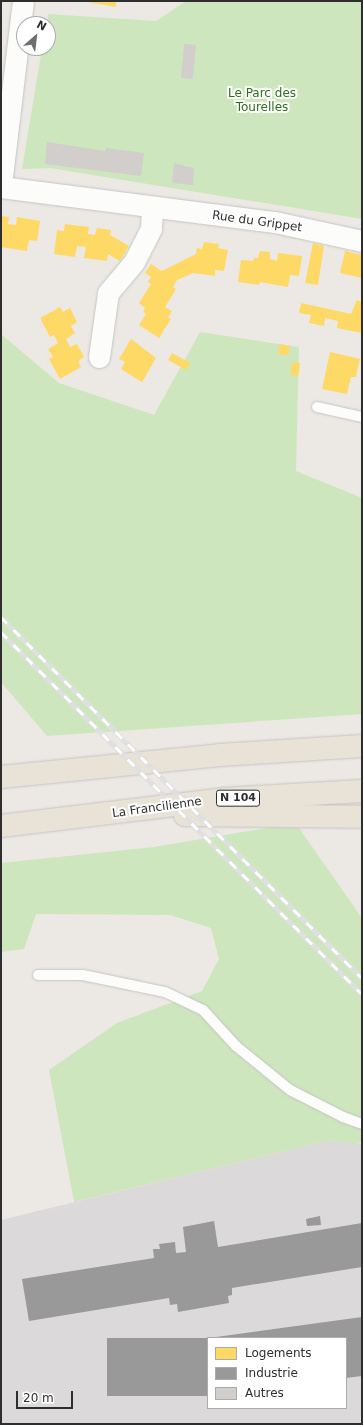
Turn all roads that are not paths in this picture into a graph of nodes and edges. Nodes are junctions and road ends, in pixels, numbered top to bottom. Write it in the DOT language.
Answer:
graph roads {
  1 [pos="23,1"];
  2 [pos="1,186"];
  3 [pos="152,208"];
  4 [pos="362,241"];
  5 [pos="99,357"];
  6 [pos="317,407"];
  7 [pos="362,417"];
  8 [pos="362,746"];
  9 [pos="1,777"];
  10 [pos="362,791"];
  11 [pos="114,814"];
  12 [pos="362,817"];
  13 [pos="1,826"];
  14 [pos="38,975"];
  15 [pos="362,1124"];
  1 -- 2 [label="street"];
  2 -- 3 [label="street, Rue du Grippet"];
  3 -- 4 [label="street, Rue du Grippet"];
  3 -- 5 [label="street"];
  6 -- 7 [label="lane"];
  8 -- 9 [label="highway"];
  10 -- 11 [label="highway, La Francilienne / N 104"];
  11 -- 12 [label="highway"];
  11 -- 13 [label="highway, La Francilienne / N 104"];
  14 -- 15 [label="lane"];
}
